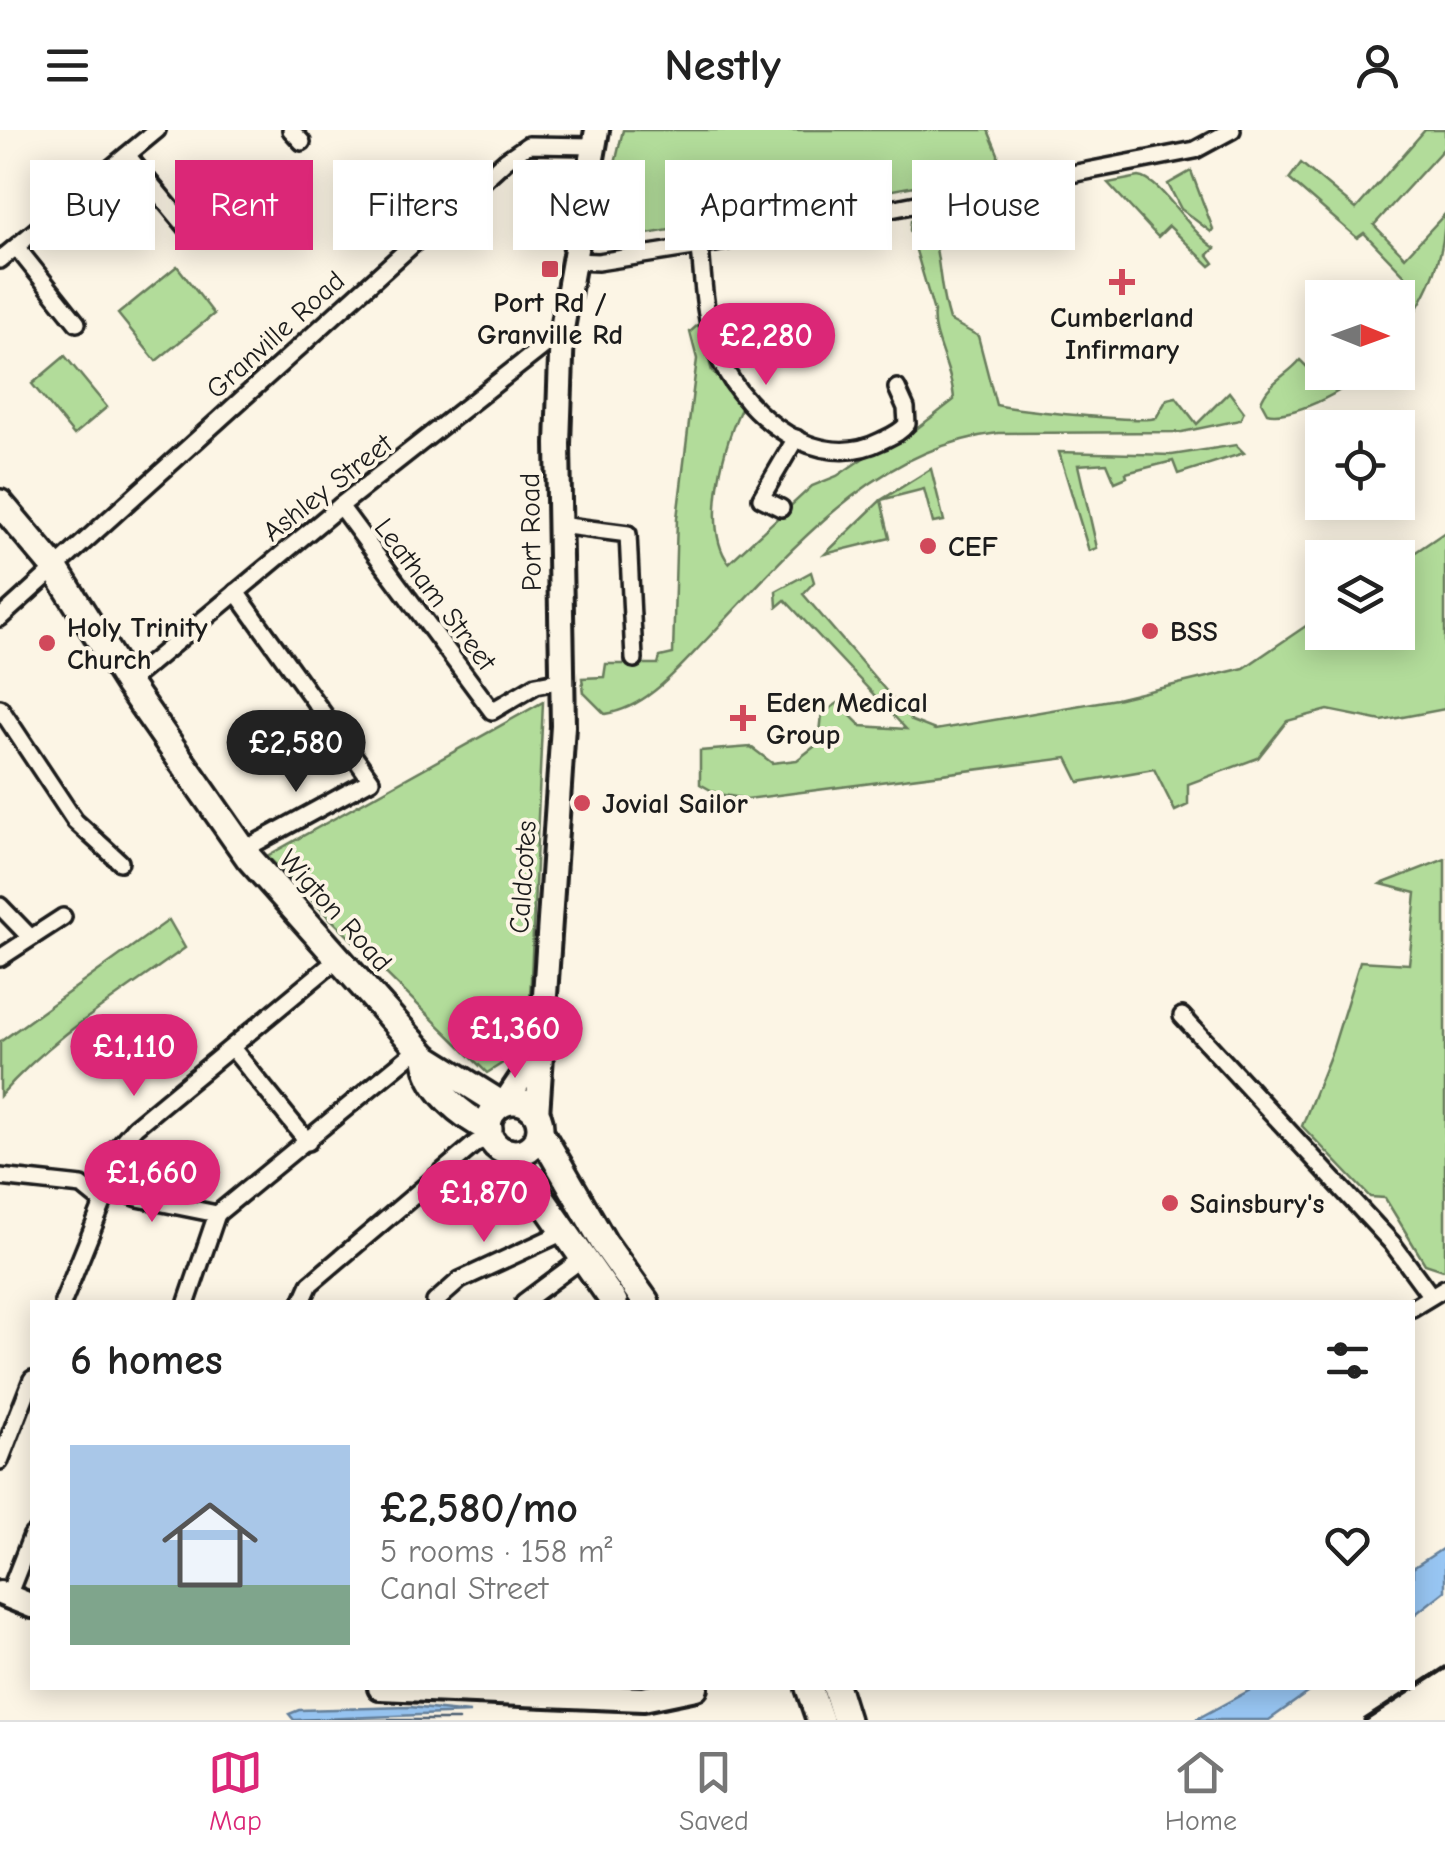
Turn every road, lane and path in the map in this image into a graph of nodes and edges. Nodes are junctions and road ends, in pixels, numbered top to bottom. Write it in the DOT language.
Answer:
graph roads {
  1 [pos="157,130"];
  2 [pos="1232,130"];
  3 [pos="595,138"];
  4 [pos="127,155"];
  5 [pos="892,208"];
  6 [pos="175,213"];
  7 [pos="674,250"];
  8 [pos="701,250"];
  9 [pos="6,252"];
  10 [pos="574,261"];
  11 [pos="77,323"];
  12 [pos="562,337"];
  13 [pos="897,388"];
  14 [pos="796,438"];
  15 [pos="0,503"];
  16 [pos="340,506"];
  17 [pos="781,508"];
  18 [pos="559,524"];
  19 [pos="54,567"];
  20 [pos="236,592"];
  21 [pos="0,618"];
  22 [pos="634,659"];
  23 [pos="563,680"];
  24 [pos="128,683"];
  25 [pos="0,708"];
  26 [pos="563,726"];
  27 [pos="244,850"];
  28 [pos="120,862"];
  29 [pos="0,906"];
  30 [pos="62,916"];
  31 [pos="30,937"];
  32 [pos="0,958"];
  33 [pos="339,958"];
  34 [pos="1182,1016"];
  35 [pos="540,1031"];
  36 [pos="232,1048"];
  37 [pos="423,1053"];
  38 [pos="503,1104"];
  39 [pos="538,1124"];
  40 [pos="496,1140"];
  41 [pos="308,1142"];
  42 [pos="0,1177"];
  43 [pos="216,1214"];
  44 [pos="566,1231"];
  45 [pos="583,1258"];
  46 [pos="1438,1292"];
  47 [pos="64,1300"];
  48 [pos="188,1300"];
  49 [pos="303,1300"];
  50 [pos="437,1300"];
  51 [pos="527,1300"];
  52 [pos="611,1300"];
  53 [pos="645,1300"];
  54 [pos="1415,1306"];
  55 [pos="30,1384"];
  56 [pos="0,1460"];
  57 [pos="30,1538"];
  58 [pos="4,1594"];
  59 [pos="30,1605"];
  60 [pos="487,1690"];
  61 [pos="677,1690"];
  62 [pos="809,1690"];
  63 [pos="837,1690"];
  64 [pos="648,1693"];
  65 [pos="820,1720"];
  66 [pos="846,1720"];
  1 -- 4 [label="street"];
  2 -- 5 [label="street"];
  3 -- 10 [label="main road, Port Road"];
  3 -- 19 [label="street, Granville Road"];
  4 -- 6 [label="street"];
  4 -- 9 [label="street"];
  7 -- 10 [label="street"];
  8 -- 14 [label="street"];
  9 -- 11 [label="street"];
  10 -- 12 [label="main road, Port Road"];
  12 -- 16 [label="street, Ashley Street"];
  12 -- 18 [label="main road, Port Road"];
  13 -- 14 [label="street"];
  14 -- 17 [label="street"];
  15 -- 19 [label="main road, Wigton Road"];
  16 -- 20 [label="street, Ashley Street"];
  16 -- 23 [label="street, Leatham Street"];
  18 -- 22 [label="street"];
  18 -- 23 [label="main road, Port Road"];
  19 -- 21 [label="street, Granville Road"];
  19 -- 24 [label="main road, Wigton Road"];
  20 -- 24 [label="street, Ashley Street"];
  20 -- 27 [label="street"];
  23 -- 26 [label="main road, Port Road"];
  24 -- 27 [label="main road, Wigton Road"];
  25 -- 28 [label="street"];
  26 -- 35 [label="main road, Caldcotes"];
  27 -- 33 [label="main road, Wigton Road"];
  29 -- 31 [label="street"];
  30 -- 31 [label="street"];
  31 -- 32 [label="street"];
  33 -- 36 [label="street"];
  33 -- 37 [label="main road, Wigton Road"];
  34 -- 46 [label="street"];
  35 -- 38 [label="main road, Caldcotes"];
  35 -- 39 [label="main road, Caldcotes"];
  36 -- 41 [label="street"];
  36 -- 43 [label="street"];
  37 -- 38 [label="main road, Wigton Road"];
  37 -- 40 [label="main road, Wigton Road"];
  37 -- 41 [label="street"];
  38 -- 39 [label="main road"];
  38 -- 40 [label="main road"];
  39 -- 40 [label="main road"];
  39 -- 53 [label="main road"];
  40 -- 44 [label="main road, Wigton Road"];
  40 -- 49 [label="street"];
  41 -- 43 [label="street"];
  42 -- 47 [label="street"];
  43 -- 48 [label="street"];
  44 -- 45 [label="main road, Wigton Road"];
  44 -- 50 [label="street"];
  45 -- 51 [label="street"];
  45 -- 52 [label="main road, Wigton Road"];
  46 -- 54 [label="street"];
  55 -- 56 [label="street"];
  57 -- 58 [label="street"];
  58 -- 59 [label="main road"];
  60 -- 64 [label="main road"];
  61 -- 64 [label="main road"];
  62 -- 65 [label="main road"];
  63 -- 66 [label="main road"];
}
